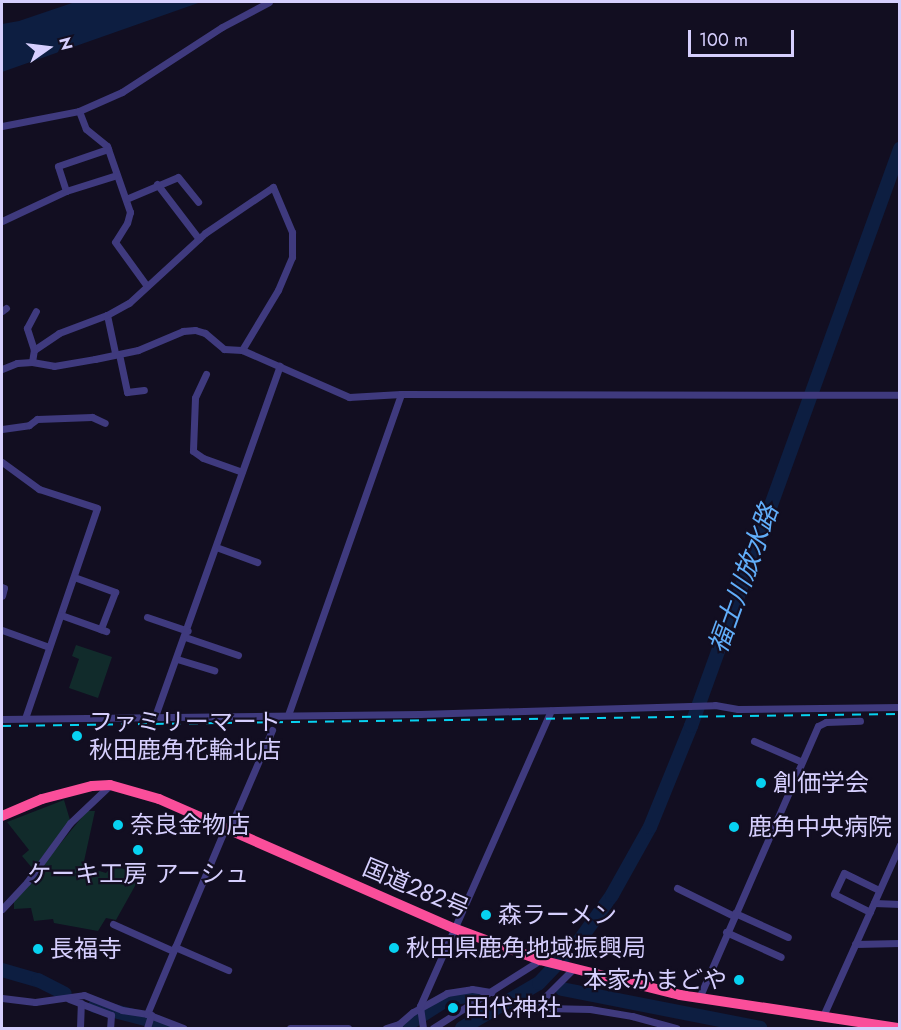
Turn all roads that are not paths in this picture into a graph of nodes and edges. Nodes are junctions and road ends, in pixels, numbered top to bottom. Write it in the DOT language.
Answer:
graph roads {
  1 [pos="269,2"];
  2 [pos="79,111"];
  3 [pos="2,126"];
  4 [pos="108,149"];
  5 [pos="117,175"];
  6 [pos="157,184"];
  7 [pos="66,191"];
  8 [pos="126,199"];
  9 [pos="198,202"];
  10 [pos="2,221"];
  11 [pos="199,239"];
  12 [pos="147,286"];
  13 [pos="36,311"];
  14 [pos="107,315"];
  15 [pos="33,350"];
  16 [pos="242,350"];
  17 [pos="117,354"];
  18 [pos="32,362"];
  19 [pos="280,366"];
  20 [pos="2,369"];
  21 [pos="206,374"];
  22 [pos="144,390"];
  23 [pos="401,394"];
  24 [pos="900,395"];
  25 [pos="105,423"];
  26 [pos="2,429"];
  27 [pos="2,462"];
  28 [pos="242,472"];
  29 [pos="216,547"];
  30 [pos="257,562"];
  31 [pos="74,577"];
  32 [pos="2,587"];
  33 [pos="2,596"];
  34 [pos="61,615"];
  35 [pos="147,617"];
  36 [pos="2,630"];
  37 [pos="186,634"];
  38 [pos="49,647"];
  39 [pos="238,655"];
  40 [pos="177,659"];
  41 [pos="214,670"];
  42 [pos="900,707"];
  43 [pos="550,711"];
  44 [pos="288,715"];
  45 [pos="24,718"];
  46 [pos="2,719"];
  47 [pos="154,719"];
  48 [pos="860,721"];
  49 [pos="272,730"];
  50 [pos="754,741"];
  51 [pos="802,762"];
  52 [pos="110,785"];
  53 [pos="2,816"];
  54 [pos="227,829"];
  55 [pos="900,845"];
  56 [pos="677,888"];
  57 [pos="879,890"];
  58 [pos="874,903"];
  59 [pos="900,904"];
  60 [pos="2,909"];
  61 [pos="870,912"];
  62 [pos="734,914"];
  63 [pos="113,924"];
  64 [pos="453,928"];
  65 [pos="726,932"];
  66 [pos="788,937"];
  67 [pos="900,943"];
  68 [pos="855,944"];
  69 [pos="174,949"];
  70 [pos="781,957"];
  71 [pos="540,960"];
  72 [pos="572,969"];
  73 [pos="228,970"];
  74 [pos="492,992"];
  75 [pos="2,998"];
  76 [pos="67,999"];
  77 [pos="699,999"];
  78 [pos="81,1003"];
  79 [pos="420,1014"];
  80 [pos="149,1015"];
  81 [pos="823,1016"];
  82 [pos="148,1026"];
  83 [pos="80,1029"];
  84 [pos="110,1029"];
  85 [pos="183,1029"];
  86 [pos="290,1029"];
  87 [pos="348,1029"];
  88 [pos="386,1029"];
  89 [pos="423,1029"];
  90 [pos="433,1029"];
  91 [pos="676,1029"];
  92 [pos="898,1029"];
  1 -- 2 [label="street"];
  2 -- 3 [label="street"];
  2 -- 4 [label="street"];
  4 -- 5 [label="street"];
  4 -- 7 [label="street"];
  5 -- 7 [label="street"];
  5 -- 8 [label="street"];
  6 -- 8 [label="street"];
  6 -- 9 [label="street"];
  6 -- 11 [label="street"];
  7 -- 10 [label="street"];
  8 -- 12 [label="street"];
  11 -- 12 [label="street"];
  11 -- 16 [label="street"];
  12 -- 14 [label="street"];
  13 -- 15 [label="street"];
  14 -- 15 [label="street"];
  14 -- 17 [label="street"];
  15 -- 18 [label="street"];
  16 -- 17 [label="street"];
  16 -- 19 [label="street"];
  17 -- 18 [label="street"];
  17 -- 22 [label="street"];
  18 -- 20 [label="street"];
  19 -- 23 [label="street"];
  19 -- 28 [label="street"];
  21 -- 28 [label="street"];
  23 -- 24 [label="street"];
  23 -- 44 [label="street"];
  25 -- 26 [label="street"];
  27 -- 31 [label="street"];
  28 -- 29 [label="street"];
  29 -- 30 [label="street"];
  29 -- 37 [label="street"];
  31 -- 34 [label="street"];
  31 -- 34 [label="street"];
  32 -- 33 [label="street"];
  34 -- 38 [label="street"];
  35 -- 37 [label="street"];
  36 -- 38 [label="street"];
  37 -- 39 [label="street"];
  37 -- 40 [label="street"];
  38 -- 45 [label="street"];
  40 -- 41 [label="street"];
  40 -- 47 [label="street"];
  42 -- 43 [label="street"];
  43 -- 44 [label="street"];
  43 -- 64 [label="street"];
  44 -- 47 [label="street"];
  45 -- 46 [label="street"];
  45 -- 47 [label="street"];
  48 -- 51 [label="street"];
  49 -- 54 [label="street"];
  50 -- 51 [label="street"];
  51 -- 62 [label="street"];
  52 -- 53 [label="highway, 国道282号"];
  52 -- 54 [label="highway, 国道282号"];
  52 -- 60 [label="street"];
  54 -- 64 [label="highway, 国道282号"];
  54 -- 69 [label="street"];
  55 -- 57 [label="street"];
  56 -- 62 [label="street"];
  57 -- 58 [label="street"];
  57 -- 61 [label="street"];
  58 -- 59 [label="street"];
  58 -- 61 [label="street"];
  61 -- 68 [label="street"];
  62 -- 65 [label="street"];
  62 -- 66 [label="street"];
  63 -- 69 [label="street"];
  64 -- 71 [label="highway, 国道282号"];
  64 -- 79 [label="street"];
  65 -- 70 [label="street"];
  65 -- 77 [label="street"];
  67 -- 68 [label="street"];
  68 -- 81 [label="street"];
  69 -- 73 [label="street"];
  69 -- 80 [label="street"];
  71 -- 72 [label="highway, 国道282号"];
  71 -- 74 [label="street"];
  72 -- 77 [label="highway, 国道282号"];
  72 -- 91 [label="street"];
  74 -- 79 [label="street"];
  74 -- 90 [label="street"];
  75 -- 76 [label="street"];
  76 -- 78 [label="street"];
  76 -- 80 [label="street"];
  77 -- 81 [label="highway, 国道282号"];
  78 -- 83 [label="street"];
  78 -- 84 [label="street"];
  79 -- 88 [label="street"];
  79 -- 89 [label="street"];
  80 -- 82 [label="street"];
  80 -- 85 [label="street"];
  81 -- 92 [label="highway, 国道282号"];
  86 -- 87 [label="street"];
}
